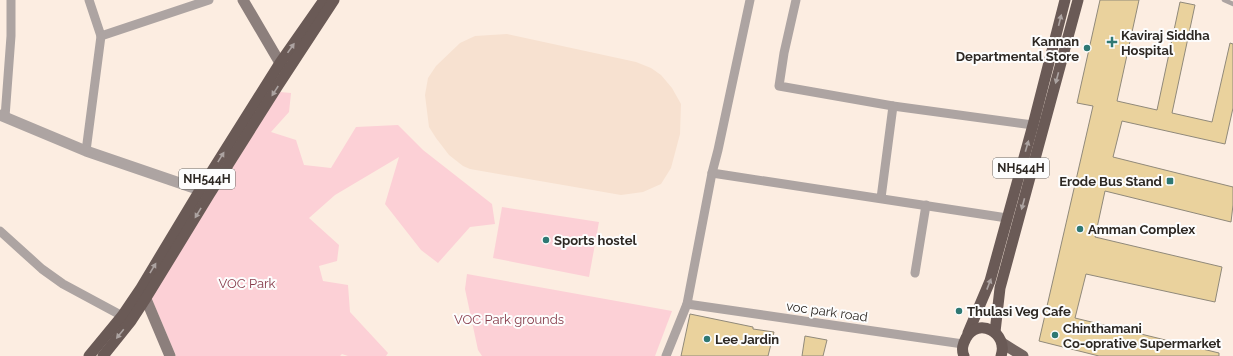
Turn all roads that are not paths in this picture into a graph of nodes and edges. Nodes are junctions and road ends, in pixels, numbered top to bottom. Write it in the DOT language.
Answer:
graph roads {
  1 [pos="12,0"];
  2 [pos="89,0"];
  3 [pos="209,0"];
  4 [pos="243,0"];
  5 [pos="324,0"];
  6 [pos="334,0"];
  7 [pos="750,0"];
  8 [pos="796,0"];
  9 [pos="1065,0"];
  10 [pos="1078,0"];
  11 [pos="1224,0"];
  12 [pos="1233,4"];
  13 [pos="101,36"];
  14 [pos="280,63"];
  15 [pos="288,72"];
  16 [pos="893,106"];
  17 [pos="2,116"];
  18 [pos="1033,125"];
  19 [pos="86,150"];
  20 [pos="712,172"];
  21 [pos="204,192"];
  22 [pos="881,198"];
  23 [pos="926,205"];
  24 [pos="1007,218"];
  25 [pos="0,231"];
  26 [pos="915,273"];
  27 [pos="141,288"];
  28 [pos="146,298"];
  29 [pos="686,304"];
  30 [pos="126,318"];
  31 [pos="995,332"];
  32 [pos="968,333"];
  33 [pos="1002,343"];
  34 [pos="963,344"];
  35 [pos="89,356"];
  36 [pos="102,356"];
  37 [pos="170,356"];
  38 [pos="666,356"];
  39 [pos="964,356"];
  40 [pos="1001,356"];
  41 [pos="1023,356"];
  1 -- 17 [label="street"];
  2 -- 13 [label="street"];
  3 -- 13 [label="street"];
  4 -- 14 [label="main road"];
  14 -- 5 [label="highway, NH544H, one-way"];
  6 -- 15 [label="highway, NH544H"];
  7 -- 20 [label="street"];
  8 -- 16 [label="street"];
  18 -- 9 [label="highway, NH544H, one-way"];
  10 -- 31 [label="highway, NH544H, one-way"];
  11 -- 12 [label="lane"];
  13 -- 19 [label="street"];
  14 -- 15 [label="main road"];
  21 -- 14 [label="highway, NH544H, one-way"];
  15 -- 21 [label="highway, NH544H, one-way"];
  16 -- 18 [label="street"];
  16 -- 22 [label="street"];
  17 -- 19 [label="street"];
  24 -- 18 [label="highway, NH544H, one-way"];
  19 -- 21 [label="street"];
  20 -- 22 [label="street"];
  20 -- 29 [label="street"];
  27 -- 21 [label="highway, NH544H, one-way"];
  21 -- 28 [label="highway, NH544H, one-way"];
  22 -- 23 [label="street"];
  23 -- 24 [label="street"];
  23 -- 26 [label="street"];
  32 -- 24 [label="highway, NH544H, one-way"];
  25 -- 30 [label="street"];
  27 -- 28 [label="main road"];
  27 -- 30 [label="highway, NH544H"];
  28 -- 30 [label="highway, NH544H"];
  28 -- 37 [label="main road"];
  29 -- 34 [label="street, voc park road"];
  29 -- 38 [label="street"];
  30 -- 35 [label="highway, NH544H"];
  30 -- 36 [label="highway, NH544H, one-way"];
  31 -- 32 [label="highway"];
  31 -- 33 [label="highway"];
  32 -- 34 [label="highway, NH544H"];
  33 -- 40 [label="highway"];
  33 -- 41 [label="main road"];
  34 -- 39 [label="highway, NH544H"];
}
